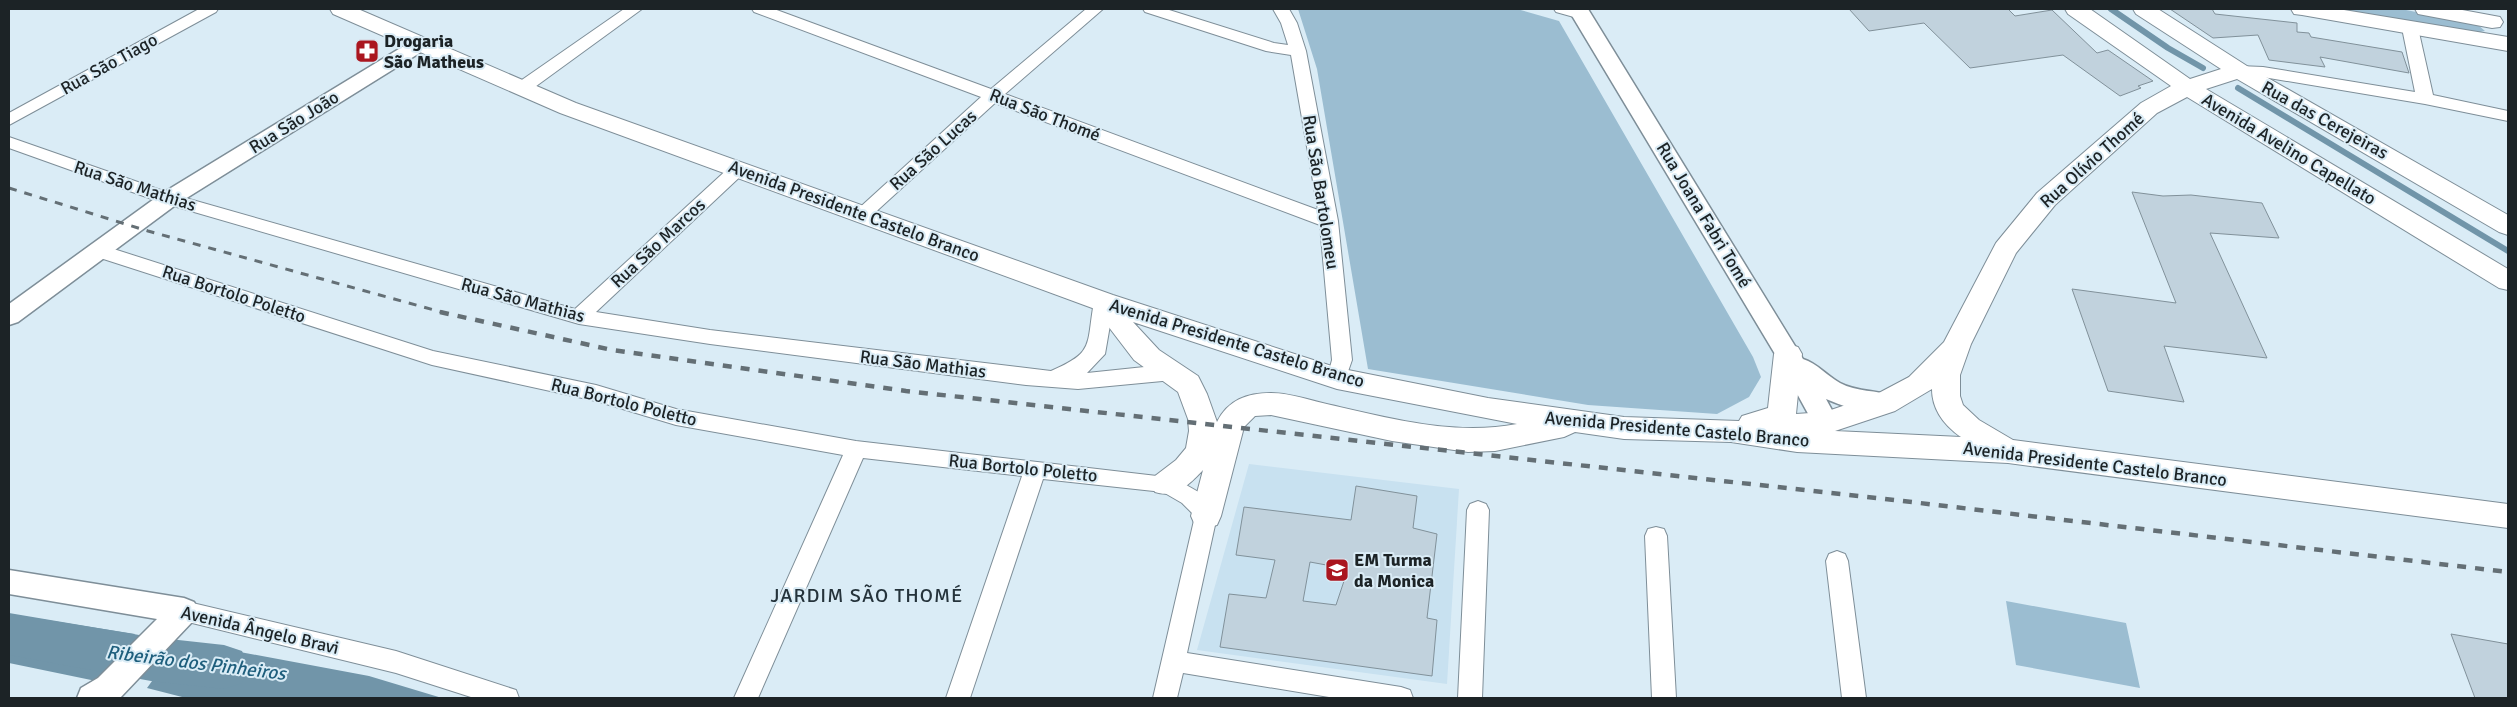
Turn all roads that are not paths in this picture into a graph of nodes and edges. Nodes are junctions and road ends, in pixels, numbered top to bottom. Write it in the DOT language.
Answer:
graph roads {
  1 [pos="210,9"];
  2 [pos="341,9"];
  3 [pos="634,9"];
  4 [pos="760,9"];
  5 [pos="1095,9"];
  6 [pos="1151,9"];
  7 [pos="1281,9"];
  8 [pos="2076,9"];
  9 [pos="2144,9"];
  10 [pos="2302,9"];
  11 [pos="1574,11"];
  12 [pos="2434,11"];
  13 [pos="2508,26"];
  14 [pos="2410,28"];
  15 [pos="2480,38"];
  16 [pos="2508,44"];
  17 [pos="419,45"];
  18 [pos="1298,51"];
  19 [pos="2239,72"];
  20 [pos="2187,87"];
  21 [pos="2290,87"];
  22 [pos="522,88"];
  23 [pos="994,96"];
  24 [pos="2425,99"];
  25 [pos="2508,116"];
  26 [pos="9,120"];
  27 [pos="9,142"];
  28 [pos="738,170"];
  29 [pos="169,199"];
  30 [pos="863,214"];
  31 [pos="1328,221"];
  32 [pos="2508,226"];
  33 [pos="98,250"];
  34 [pos="2508,281"];
  35 [pos="1104,302"];
  36 [pos="9,316"];
  37 [pos="579,317"];
  38 [pos="1957,344"];
  39 [pos="1788,354"];
  40 [pos="1173,372"];
  41 [pos="1055,378"];
  42 [pos="1337,378"];
  43 [pos="1885,403"];
  44 [pos="1585,422"];
  45 [pos="1826,423"];
  46 [pos="1731,431"];
  47 [pos="1798,441"];
  48 [pos="856,450"];
  49 [pos="2008,451"];
  50 [pos="1035,470"];
  51 [pos="1166,484"];
  52 [pos="1478,510"];
  53 [pos="1206,516"];
  54 [pos="2508,516"];
  55 [pos="1656,536"];
  56 [pos="1837,561"];
  57 [pos="9,582"];
  58 [pos="184,611"];
  59 [pos="1172,661"];
  60 [pos="101,695"];
  61 [pos="507,698"];
  62 [pos="746,698"];
  63 [pos="958,698"];
  64 [pos="1165,698"];
  65 [pos="1400,698"];
  66 [pos="1470,698"];
  67 [pos="1664,698"];
  68 [pos="1854,698"];
  1 -- 26 [label="street, Rua São Tiago"];
  2 -- 17 [label="main road, Avenida Presidente Castelo Branco"];
  3 -- 22 [label="street"];
  4 -- 23 [label="street, Rua São Thomé"];
  5 -- 23 [label="street, Rua São Lucas"];
  6 -- 18 [label="street"];
  7 -- 18 [label="street, Rua São Bartolomeu"];
  8 -- 20 [label="main road, Avenida Avelino Capellato"];
  9 -- 19 [label="main road, Rua das Cerejeiras"];
  10 -- 14 [label="main road"];
  11 -- 39 [label="street, Rua Joana Fabri Tomé"];
  12 -- 13 [label="main road"];
  12 -- 15 [label="main road"];
  14 -- 15 [label="main road"];
  14 -- 24 [label="street"];
  15 -- 16 [label="main road"];
  17 -- 22 [label="main road, Avenida Presidente Castelo Branco"];
  17 -- 29 [label="street, Rua São João"];
  18 -- 31 [label="street, Rua São Bartolomeu"];
  19 -- 20 [label="main road, Rua Olívio Thomé"];
  19 -- 21 [label="main road, Rua das Cerejeiras"];
  20 -- 34 [label="main road, Avenida Avelino Capellato"];
  20 -- 38 [label="main road, Rua Olívio Thomé"];
  21 -- 24 [label="street"];
  21 -- 32 [label="main road, Rua das Cerejeiras"];
  22 -- 28 [label="main road, Avenida Presidente Castelo Branco"];
  23 -- 30 [label="street, Rua São Lucas"];
  23 -- 31 [label="street, Rua São Thomé"];
  24 -- 25 [label="street"];
  27 -- 29 [label="street, Rua São Mathias"];
  28 -- 30 [label="main road, Avenida Presidente Castelo Branco"];
  28 -- 37 [label="street, Rua São Marcos"];
  29 -- 33 [label="street, Rua São João"];
  29 -- 37 [label="street, Rua São Mathias"];
  30 -- 35 [label="main road, Avenida Presidente Castelo Branco"];
  31 -- 42 [label="street, Rua São Bartolomeu"];
  33 -- 36 [label="street, Rua São João"];
  33 -- 48 [label="street, Rua Bortolo Poletto"];
  35 -- 40 [label="main road"];
  35 -- 41 [label="street, Rua São Mathias"];
  35 -- 42 [label="main road, Avenida Presidente Castelo Branco"];
  37 -- 41 [label="street, Rua São Mathias"];
  38 -- 43 [label="main road"];
  38 -- 49 [label="main road"];
  39 -- 43 [label="street"];
  39 -- 45 [label="street, Rua Joana Fabri Tomé"];
  39 -- 46 [label="main road"];
  40 -- 41 [label="street, Rua São Mathias"];
  40 -- 51 [label="main road"];
  42 -- 44 [label="main road, Avenida Presidente Castelo Branco"];
  43 -- 45 [label="main road"];
  44 -- 46 [label="main road, Avenida Presidente Castelo Branco"];
  44 -- 53 [label="main road"];
  45 -- 46 [label="main road"];
  45 -- 47 [label="main road"];
  46 -- 47 [label="main road, Avenida Presidente Castelo Branco"];
  47 -- 49 [label="main road, Avenida Presidente Castelo Branco"];
  48 -- 50 [label="street, Rua Bortolo Poletto"];
  48 -- 62 [label="street"];
  49 -- 54 [label="main road, Avenida Presidente Castelo Branco"];
  50 -- 51 [label="street, Rua Bortolo Poletto"];
  50 -- 63 [label="street"];
  51 -- 53 [label="street"];
  52 -- 66 [label="street"];
  53 -- 59 [label="street"];
  55 -- 67 [label="street"];
  56 -- 68 [label="street"];
  57 -- 58 [label="street, Avenida Ângelo Bravi"];
  58 -- 60 [label="street"];
  58 -- 61 [label="street, Avenida Ângelo Bravi"];
  59 -- 64 [label="street"];
  59 -- 65 [label="street"];
}
